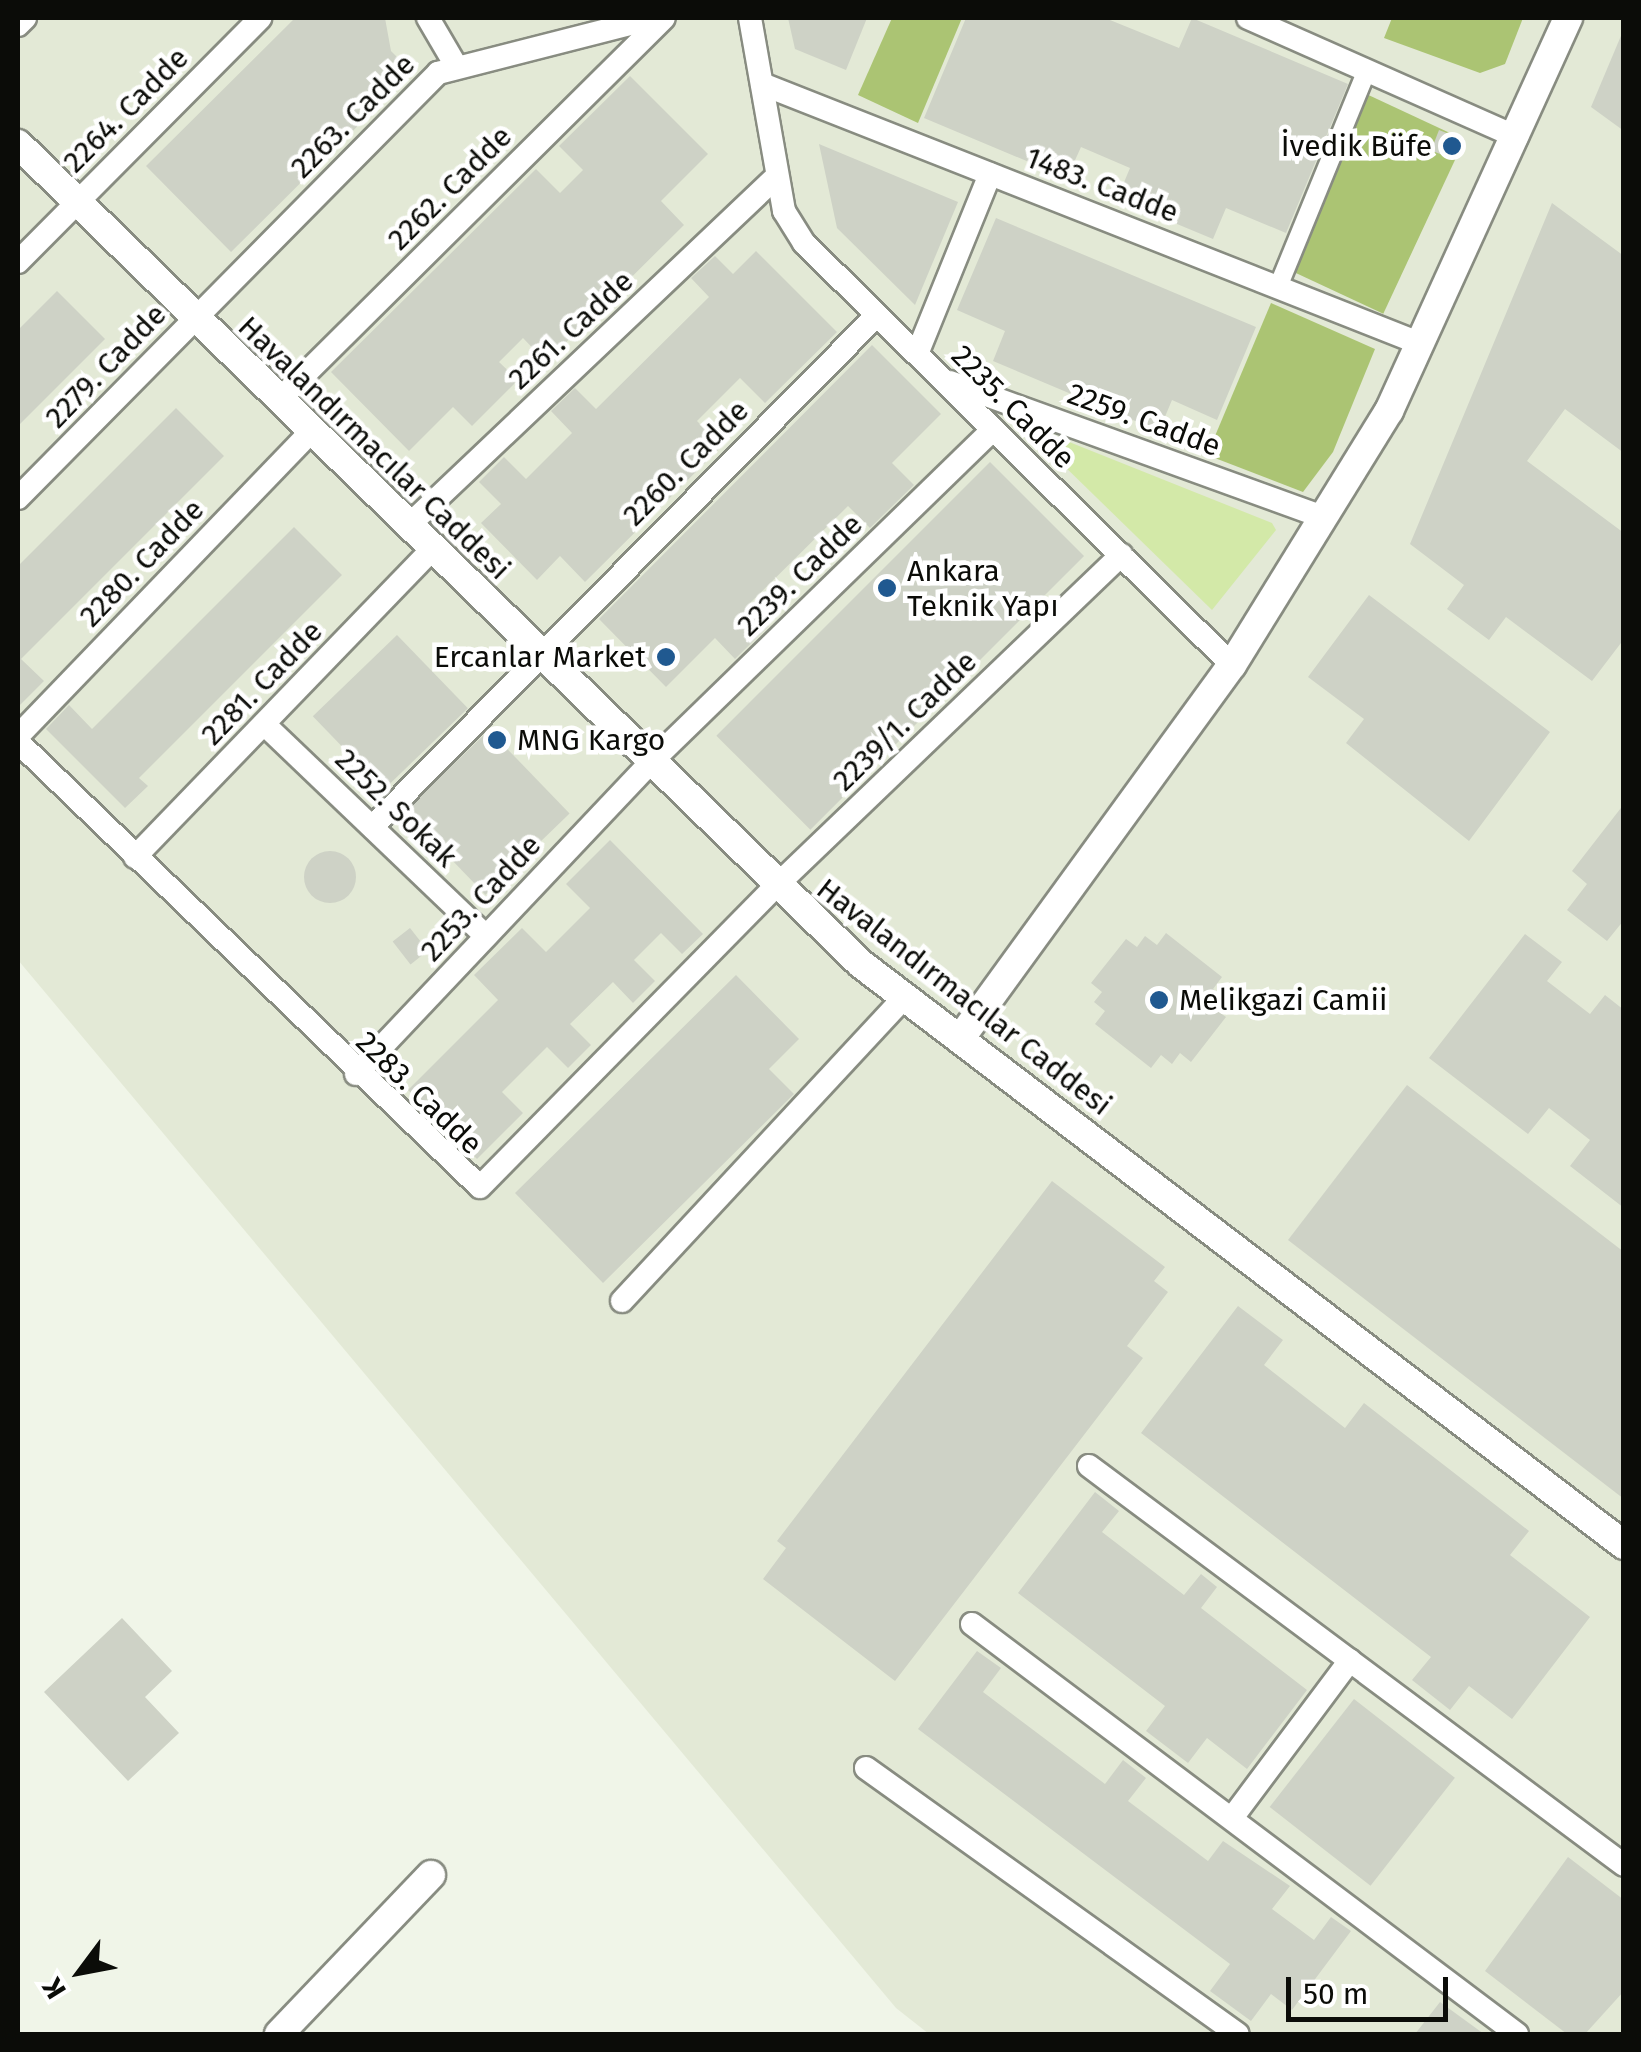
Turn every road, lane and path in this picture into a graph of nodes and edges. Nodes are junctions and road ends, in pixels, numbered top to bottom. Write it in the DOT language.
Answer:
graph roads {
  1 [pos="24,18"];
  2 [pos="260,18"];
  3 [pos="428,18"];
  4 [pos="653,18"];
  5 [pos="664,18"];
  6 [pos="750,18"];
  7 [pos="1248,18"];
  8 [pos="1568,18"];
  9 [pos="18,24"];
  10 [pos="456,64"];
  11 [pos="1367,70"];
  12 [pos="762,84"];
  13 [pos="1517,137"];
  14 [pos="18,144"];
  15 [pos="990,174"];
  16 [pos="776,178"];
  17 [pos="77,202"];
  18 [pos="18,262"];
  19 [pos="1278,287"];
  20 [pos="877,314"];
  21 [pos="195,318"];
  22 [pos="1419,343"];
  23 [pos="917,354"];
  24 [pos="943,380"];
  25 [pos="279,400"];
  26 [pos="993,430"];
  27 [pos="311,432"];
  28 [pos="18,498"];
  29 [pos="1324,517"];
  30 [pos="408,526"];
  31 [pos="431,550"];
  32 [pos="1121,556"];
  33 [pos="538,654"];
  34 [pos="1232,665"];
  35 [pos="264,724"];
  36 [pos="18,739"];
  37 [pos="649,764"];
  38 [pos="372,826"];
  39 [pos="136,858"];
  40 [pos="775,888"];
  41 [pos="486,936"];
  42 [pos="904,998"];
  43 [pos="960,1039"];
  44 [pos="356,1074"];
  45 [pos="622,1301"];
  46 [pos="1089,1466"];
  47 [pos="1624,1544"];
  48 [pos="972,1624"];
  49 [pos="1350,1660"];
  50 [pos="866,1768"];
  51 [pos="1232,1818"];
  52 [pos="1624,1865"];
  53 [pos="430,1875"];
  54 [pos="280,2034"];
  55 [pos="1237,2034"];
  56 [pos="1517,2034"];
  1 -- 9 [label="street"];
  2 -- 17 [label="street, 2264. Cadde"];
  3 -- 10 [label="street"];
  4 -- 10 [label="street, 2263. Cadde"];
  5 -- 25 [label="street, 2262. Cadde"];
  6 -- 12 [label="street, 2235. Cadde"];
  7 -- 11 [label="street"];
  8 -- 13 [label="street"];
  10 -- 21 [label="street, 2263. Cadde"];
  11 -- 13 [label="street"];
  11 -- 19 [label="street"];
  12 -- 15 [label="street, 1483. Cadde"];
  12 -- 16 [label="street, 2235. Cadde"];
  13 -- 22 [label="street"];
  14 -- 17 [label="street, Havalandırmacılar Caddesi"];
  15 -- 19 [label="street, 1483. Cadde"];
  15 -- 23 [label="street"];
  16 -- 20 [label="street, 2235. Cadde"];
  16 -- 30 [label="street, 2261. Cadde"];
  17 -- 18 [label="street, 2264. Cadde"];
  17 -- 21 [label="street, Havalandırmacılar Caddesi"];
  19 -- 22 [label="street, 1483. Cadde"];
  20 -- 23 [label="street, 2235. Cadde"];
  20 -- 33 [label="street, 2260. Cadde"];
  21 -- 25 [label="street, Havalandırmacılar Caddesi"];
  21 -- 28 [label="street, 2279. Cadde"];
  22 -- 29 [label="street"];
  23 -- 24 [label="street, 2235. Cadde"];
  24 -- 26 [label="street, 2235. Cadde"];
  24 -- 29 [label="street, 2259. Cadde"];
  25 -- 27 [label="street, Havalandırmacılar Caddesi"];
  26 -- 32 [label="street, 2235. Cadde"];
  26 -- 37 [label="street, 2239. Cadde"];
  27 -- 30 [label="street, Havalandırmacılar Caddesi"];
  27 -- 36 [label="street, 2280. Cadde"];
  29 -- 34 [label="street"];
  30 -- 31 [label="street, Havalandırmacılar Caddesi"];
  31 -- 33 [label="street, Havalandırmacılar Caddesi"];
  31 -- 35 [label="street, 2281. Cadde"];
  32 -- 34 [label="street, 2235. Cadde"];
  32 -- 40 [label="street, 2239/1. Cadde"];
  33 -- 37 [label="street, Havalandırmacılar Caddesi"];
  33 -- 38 [label="street, 2260. Cadde"];
  34 -- 43 [label="street"];
  35 -- 38 [label="street, 2252. Sokak"];
  35 -- 39 [label="street, 2281. Cadde"];
  36 -- 39 [label="street, 2283. Cadde"];
  37 -- 40 [label="street, Havalandırmacılar Caddesi"];
  37 -- 41 [label="street, 2253. Cadde"];
  38 -- 41 [label="street, 2252. Sokak"];
  39 -- 44 [label="street, 2283. Cadde"];
  40 -- 42 [label="street, Havalandırmacılar Caddesi"];
  40 -- 44 [label="street, 2283. Cadde"];
  41 -- 44 [label="street, 2253. Cadde"];
  42 -- 43 [label="street, Havalandırmacılar Caddesi"];
  42 -- 45 [label="street"];
  43 -- 47 [label="street, Havalandırmacılar Caddesi"];
  46 -- 49 [label="street"];
  48 -- 51 [label="street"];
  49 -- 51 [label="street"];
  49 -- 52 [label="street"];
  50 -- 55 [label="street"];
  51 -- 56 [label="street"];
  53 -- 54 [label="street"];
}
